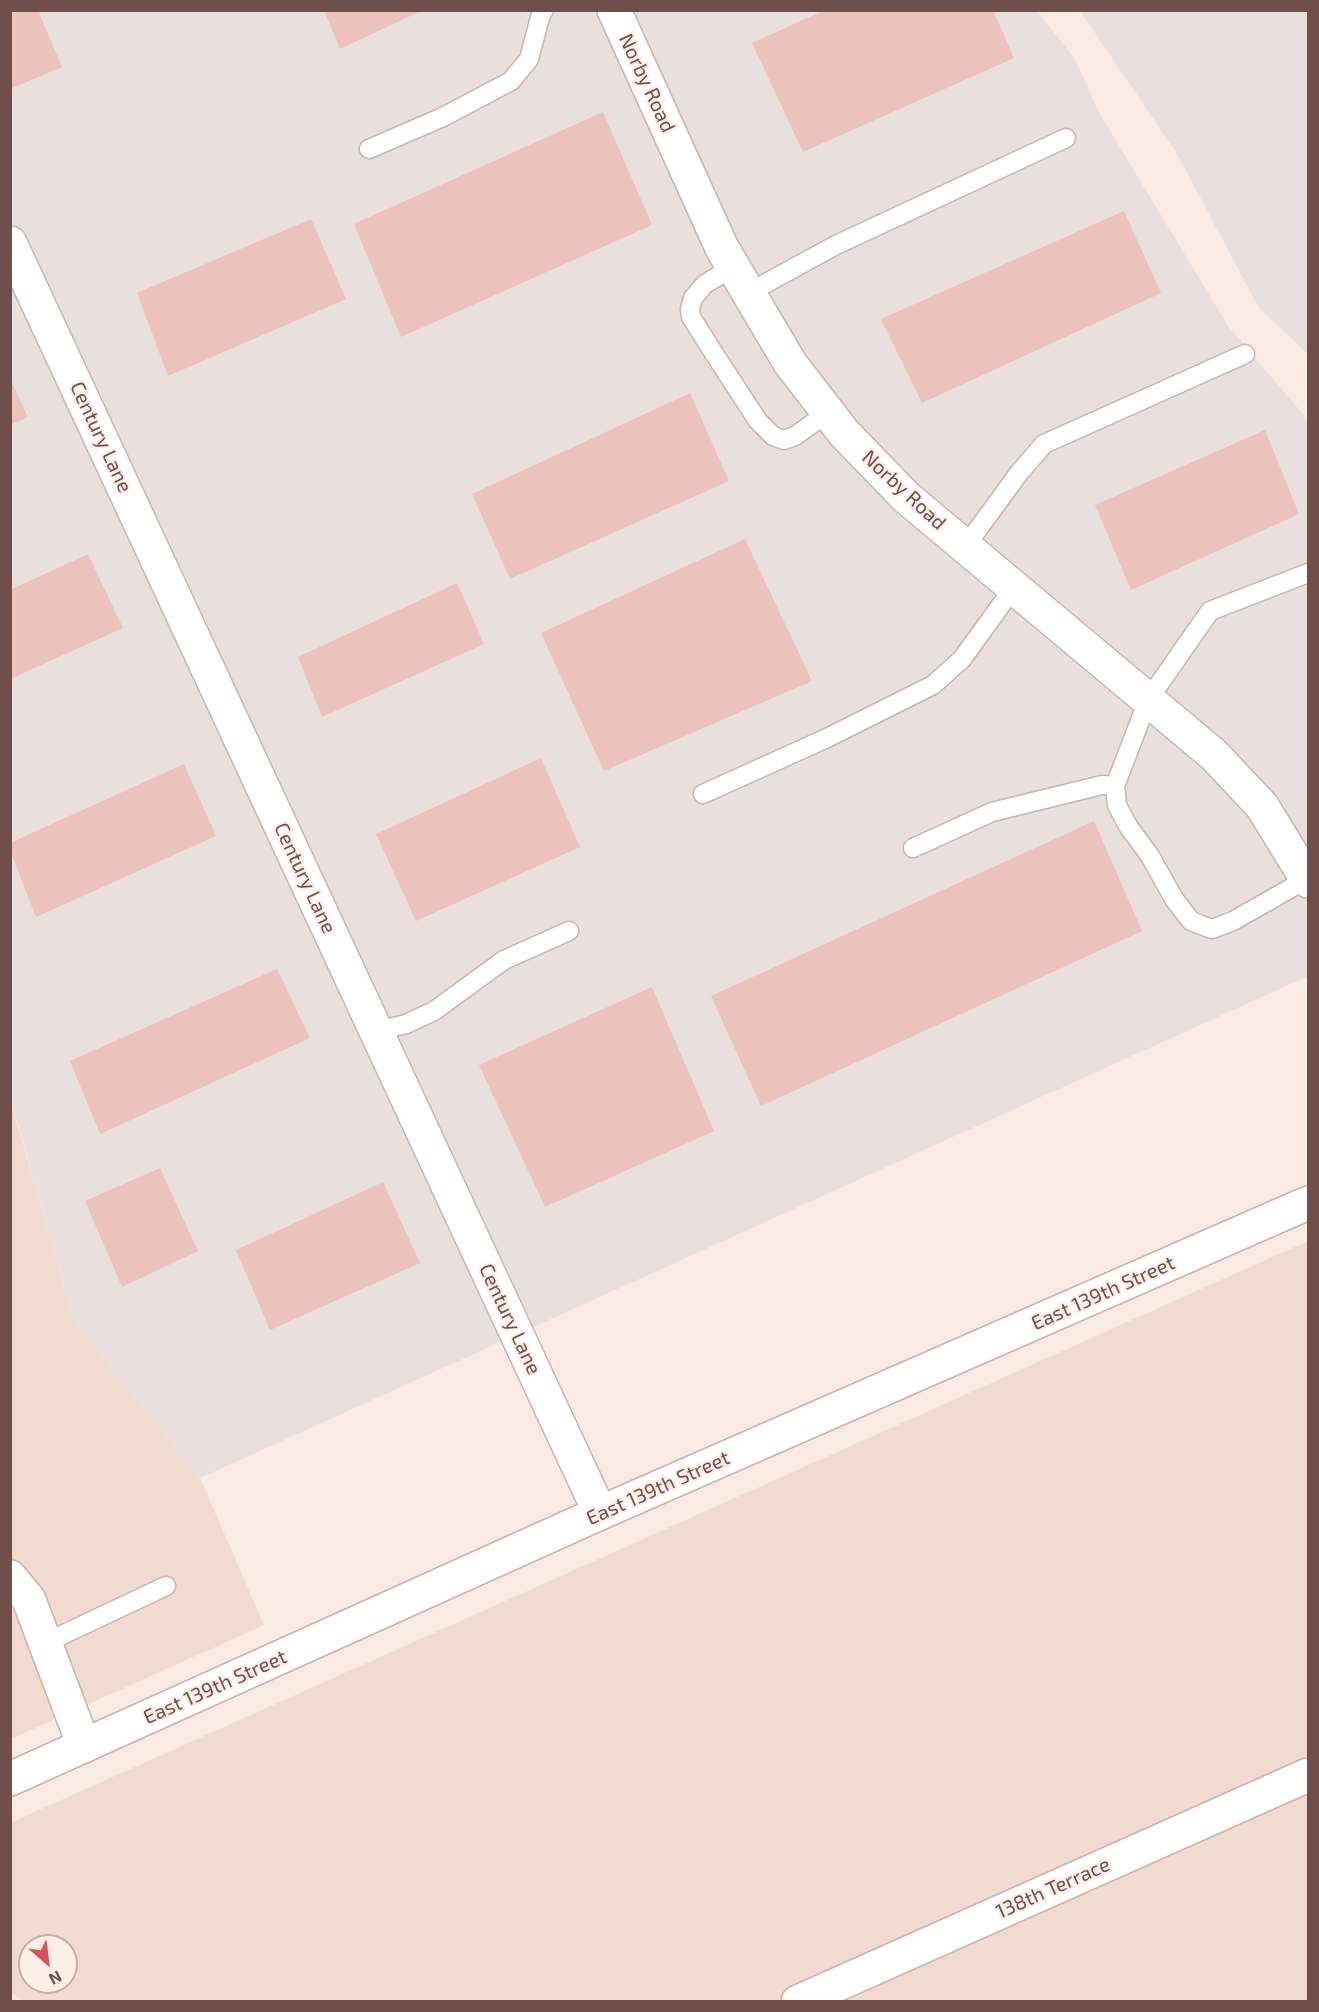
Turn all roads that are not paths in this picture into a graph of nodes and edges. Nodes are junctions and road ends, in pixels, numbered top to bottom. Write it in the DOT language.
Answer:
graph roads {
  1 [pos="544,10"];
  2 [pos="614,10"];
  3 [pos="1066,138"];
  4 [pos="369,149"];
  5 [pos="10,243"];
  6 [pos="741,280"];
  7 [pos="1245,354"];
  8 [pos="824,407"];
  9 [pos="965,547"];
  10 [pos="1308,573"];
  11 [pos="1014,587"];
  12 [pos="1148,700"];
  13 [pos="1115,786"];
  14 [pos="703,794"];
  15 [pos="913,848"];
  16 [pos="1308,880"];
  17 [pos="569,931"];
  18 [pos="377,1032"];
  19 [pos="1308,1203"];
  20 [pos="600,1513"];
  21 [pos="10,1577"];
  22 [pos="166,1586"];
  23 [pos="45,1642"];
  24 [pos="84,1746"];
  25 [pos="1308,1775"];
  26 [pos="10,1779"];
  27 [pos="798,2001"];
  1 -- 4 [label="lane"];
  2 -- 6 [label="street, Norby Road"];
  3 -- 6 [label="lane"];
  5 -- 18 [label="street, Century Lane"];
  6 -- 8 [label="street, Norby Road"];
  6 -- 8 [label="lane"];
  7 -- 9 [label="lane"];
  8 -- 9 [label="street, Norby Road"];
  9 -- 11 [label="street, Norby Road"];
  10 -- 12 [label="lane"];
  11 -- 12 [label="street, Norby Road"];
  11 -- 14 [label="lane"];
  12 -- 13 [label="lane"];
  12 -- 16 [label="street, Norby Road"];
  13 -- 15 [label="lane"];
  13 -- 16 [label="lane"];
  17 -- 18 [label="lane"];
  18 -- 20 [label="street, Century Lane"];
  19 -- 20 [label="street, East 139th Street"];
  20 -- 24 [label="street, East 139th Street"];
  21 -- 23 [label="street"];
  22 -- 23 [label="lane"];
  23 -- 24 [label="street"];
  24 -- 26 [label="street, East 139th Street"];
  25 -- 27 [label="street, 138th Terrace"];
}
